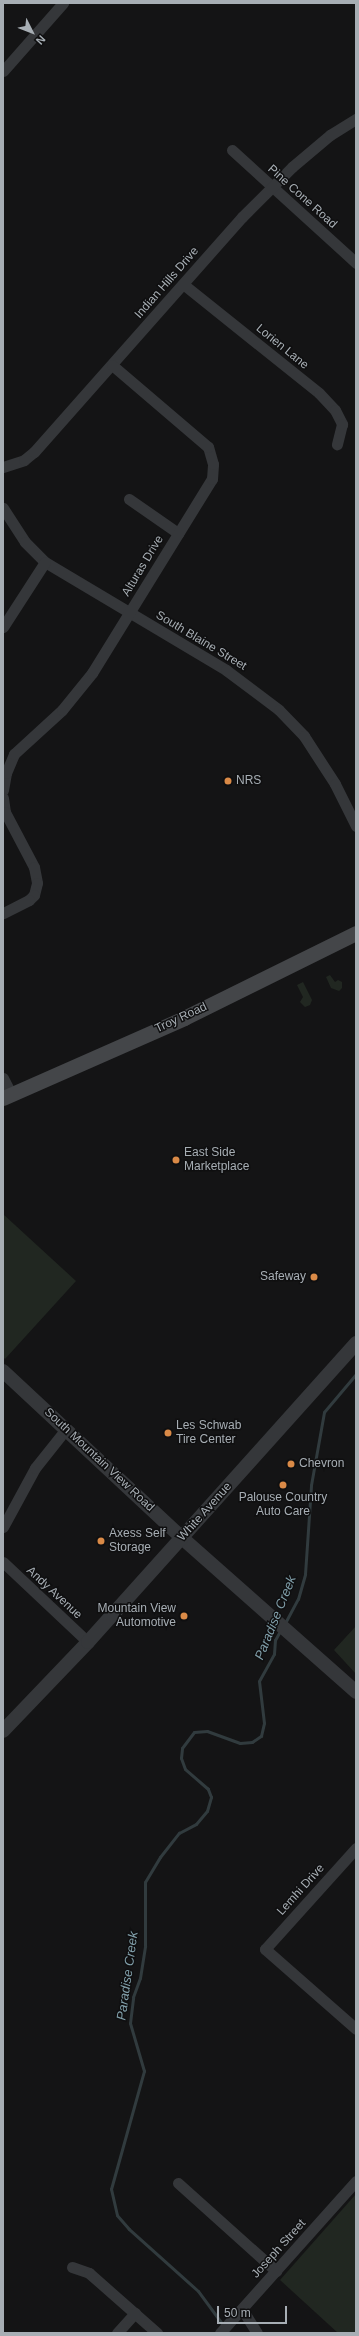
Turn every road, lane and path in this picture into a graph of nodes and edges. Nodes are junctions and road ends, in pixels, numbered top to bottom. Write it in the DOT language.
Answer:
graph roads {
  1 [pos="63,3"];
  2 [pos="3,71"];
  3 [pos="356,119"];
  4 [pos="232,150"];
  5 [pos="272,187"];
  6 [pos="356,262"];
  7 [pos="183,284"];
  8 [pos="112,365"];
  9 [pos="336,444"];
  10 [pos="3,467"];
  11 [pos="129,499"];
  12 [pos="3,508"];
  13 [pos="178,533"];
  14 [pos="45,562"];
  15 [pos="130,612"];
  16 [pos="3,627"];
  17 [pos="3,790"];
  18 [pos="3,798"];
  19 [pos="356,826"];
  20 [pos="3,913"];
  21 [pos="356,933"];
  22 [pos="3,1078"];
  23 [pos="7,1096"];
  24 [pos="356,1343"];
  25 [pos="3,1371"];
  26 [pos="66,1429"];
  27 [pos="3,1527"];
  28 [pos="182,1537"];
  29 [pos="3,1562"];
  30 [pos="88,1642"];
  31 [pos="356,1692"];
  32 [pos="3,1731"];
  33 [pos="356,1848"];
  34 [pos="356,2029"];
  35 [pos="356,2181"];
  36 [pos="178,2183"];
  37 [pos="72,2267"];
  38 [pos="276,2271"];
  39 [pos="242,2309"];
  40 [pos="135,2313"];
  41 [pos="118,2333"];
  42 [pos="157,2333"];
  43 [pos="220,2333"];
  44 [pos="257,2333"];
  1 -- 2 [label="street"];
  3 -- 5 [label="street, Indian Hills Drive"];
  4 -- 5 [label="street, Pine Cone Road"];
  5 -- 6 [label="street, Pine Cone Road"];
  5 -- 7 [label="street, Indian Hills Drive"];
  7 -- 8 [label="street, Indian Hills Drive"];
  7 -- 9 [label="street, Lorien Lane"];
  8 -- 10 [label="street, Indian Hills Drive"];
  8 -- 13 [label="street, Alturas Drive"];
  11 -- 13 [label="street"];
  12 -- 14 [label="street, South Blaine Street"];
  13 -- 15 [label="street, Alturas Drive"];
  14 -- 15 [label="street, South Blaine Street"];
  14 -- 16 [label="street"];
  15 -- 17 [label="street, Alturas Drive"];
  15 -- 19 [label="street, South Blaine Street"];
  18 -- 20 [label="street"];
  21 -- 23 [label="main road, Troy Road"];
  22 -- 23 [label="street"];
  24 -- 28 [label="street, White Avenue"];
  25 -- 26 [label="street, South Mountain View Road"];
  26 -- 27 [label="street"];
  26 -- 28 [label="street, South Mountain View Road"];
  28 -- 30 [label="street, White Avenue"];
  28 -- 31 [label="street, South Mountain View Road"];
  29 -- 30 [label="street, Andy Avenue"];
  30 -- 32 [label="street, White Avenue"];
  33 -- 34 [label="street, Lemhi Drive"];
  35 -- 38 [label="street, Joseph Street"];
  36 -- 38 [label="street"];
  37 -- 40 [label="street"];
  38 -- 39 [label="street, Joseph Street"];
  39 -- 43 [label="street, Joseph Street"];
  39 -- 44 [label="street"];
  40 -- 41 [label="street"];
  40 -- 42 [label="street"];
}
